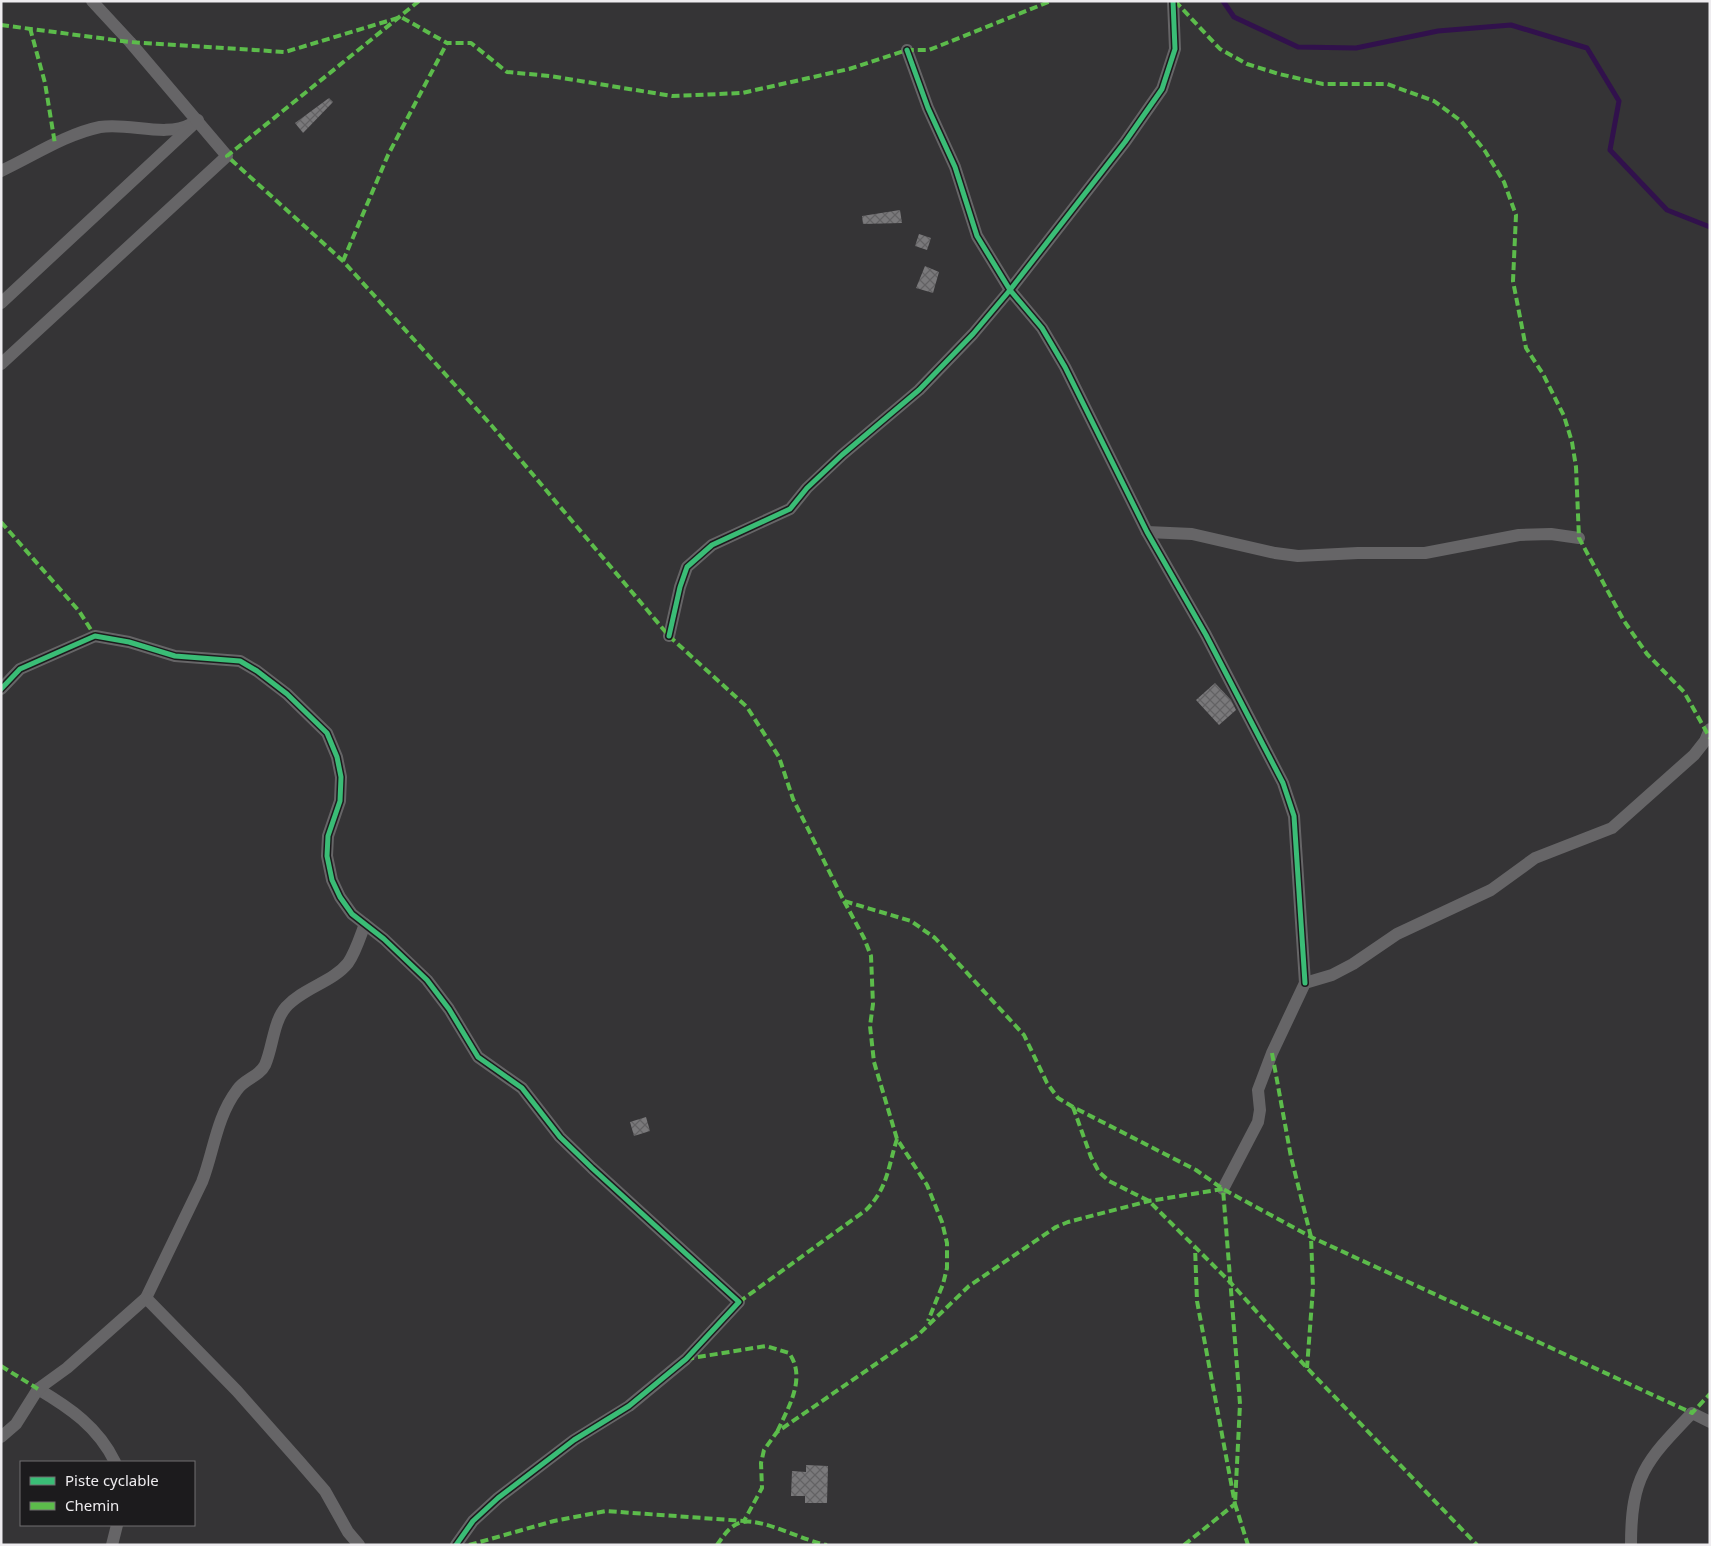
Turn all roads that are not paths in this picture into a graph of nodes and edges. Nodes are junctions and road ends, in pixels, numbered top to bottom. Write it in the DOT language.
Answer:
graph roads {
  1 [pos="92,1"];
  2 [pos="1173,1"];
  3 [pos="907,50"];
  4 [pos="198,120"];
  5 [pos="1,171"];
  6 [pos="1010,290"];
  7 [pos="1,303"];
  8 [pos="1,364"];
  9 [pos="1147,532"];
  10 [pos="1579,538"];
  11 [pos="669,636"];
  12 [pos="1,689"];
  13 [pos="1710,729"];
  14 [pos="365,924"];
  15 [pos="1305,983"];
  16 [pos="1223,1189"];
  17 [pos="146,1298"];
  18 [pos="38,1389"];
  19 [pos="1710,1422"];
  20 [pos="1,1437"];
  21 [pos="114,1461"];
  22 [pos="117,1526"];
  23 [pos="112,1545"];
  24 [pos="359,1545"];
  25 [pos="456,1545"];
  26 [pos="1631,1545"];
  1 -- 4 [label="street"];
  2 -- 6 [label="street"];
  3 -- 6 [label="street"];
  4 -- 5 [label="street"];
  4 -- 7 [label="street"];
  4 -- 8 [label="street"];
  6 -- 9 [label="street"];
  6 -- 11 [label="street"];
  9 -- 10 [label="street"];
  9 -- 15 [label="street"];
  12 -- 14 [label="street"];
  13 -- 15 [label="street"];
  14 -- 17 [label="street"];
  14 -- 25 [label="street"];
  15 -- 16 [label="street"];
  17 -- 18 [label="street"];
  17 -- 24 [label="street"];
  18 -- 20 [label="street"];
  18 -- 21 [label="street"];
  19 -- 26 [label="street"];
  22 -- 23 [label="street"];
}
